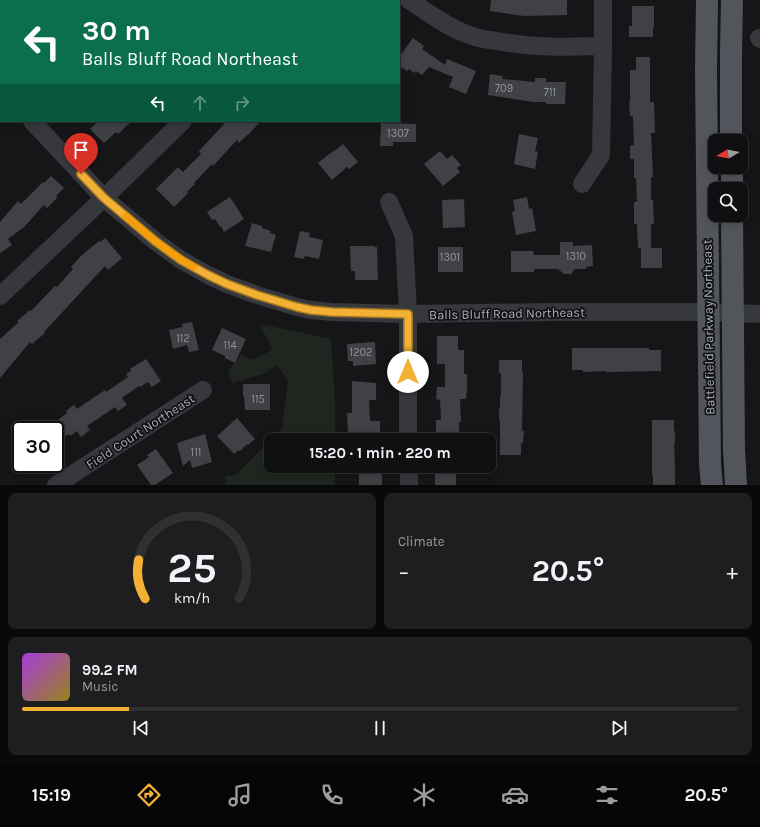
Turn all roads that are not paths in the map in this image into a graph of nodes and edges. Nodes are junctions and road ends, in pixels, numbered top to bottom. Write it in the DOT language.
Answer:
graph roads {
  1 [pos="409,0"];
  2 [pos="603,0"];
  3 [pos="707,0"];
  4 [pos="732,0"];
  5 [pos="603,46"];
  6 [pos="33,122"];
  7 [pos="182,122"];
  8 [pos="731,134"];
  9 [pos="582,184"];
  10 [pos="104,198"];
  11 [pos="389,202"];
  12 [pos="732,222"];
  13 [pos="0,296"];
  14 [pos="708,312"];
  15 [pos="733,313"];
  16 [pos="408,314"];
  17 [pos="760,314"];
  18 [pos="203,390"];
  19 [pos="408,433"];
  20 [pos="409,473"];
  21 [pos="56,485"];
  22 [pos="409,485"];
  23 [pos="712,485"];
  24 [pos="736,485"];
  1 -- 5 [label="street"];
  2 -- 5 [label="street"];
  3 -- 14 [label="main road, Battlefield Parkway Northeast"];
  4 -- 8 [label="main road"];
  5 -- 9 [label="street"];
  6 -- 10 [label="street, Balls Bluff Road Northeast"];
  7 -- 10 [label="street"];
  10 -- 13 [label="street"];
  10 -- 16 [label="street, Balls Bluff Road Northeast"];
  11 -- 16 [label="street"];
  12 -- 15 [label="main road, Battlefield Parkway Northeast"];
  14 -- 15 [label="street, Balls Bluff Road Northeast"];
  14 -- 16 [label="street, Balls Bluff Road Northeast"];
  14 -- 23 [label="main road, Battlefield Parkway Northeast"];
  15 -- 17 [label="street, Balls Bluff Road Northeast"];
  15 -- 24 [label="main road, Battlefield Parkway Northeast"];
  16 -- 19 [label="street"];
  18 -- 21 [label="street, Field Court Northeast"];
  20 -- 22 [label="street"];
}
